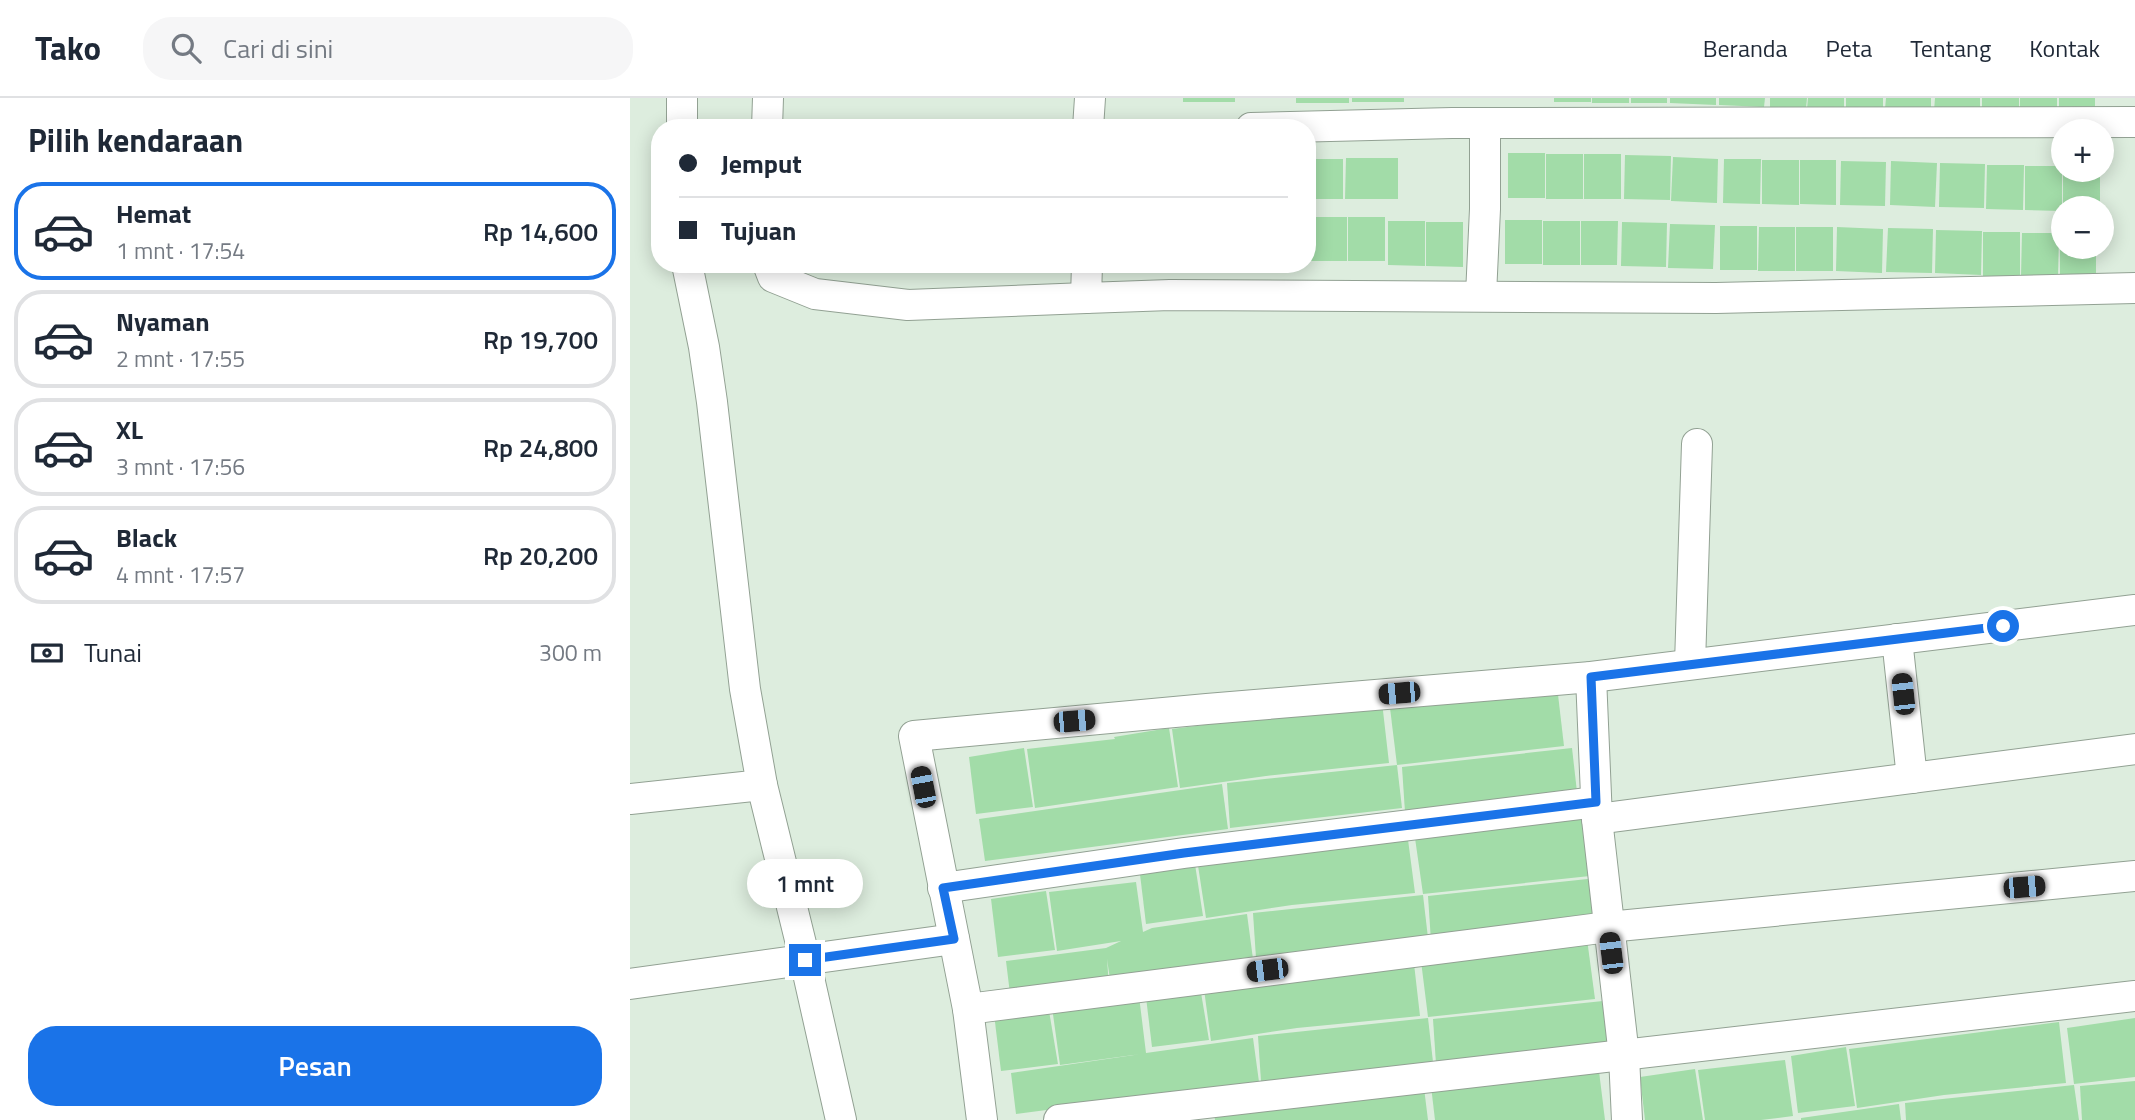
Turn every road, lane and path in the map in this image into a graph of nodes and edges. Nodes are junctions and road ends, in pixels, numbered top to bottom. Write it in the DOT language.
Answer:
graph roads {
  1 [pos="682,98"];
  2 [pos="768,98"];
  3 [pos="1090,98"];
  4 [pos="1453,110"];
  5 [pos="682,119"];
  6 [pos="767,119"];
  7 [pos="1089,119"];
  8 [pos="1316,122"];
  9 [pos="2135,122"];
  10 [pos="1485,123"];
  11 [pos="689,273"];
  12 [pos="771,273"];
  13 [pos="1087,273"];
  14 [pos="2135,288"];
  15 [pos="1481,295"];
  16 [pos="1086,298"];
  17 [pos="1698,444"];
  18 [pos="2135,610"];
  19 [pos="1898,639"];
  20 [pos="1690,664"];
  21 [pos="1591,677"];
  22 [pos="2135,749"];
  23 [pos="1912,778"];
  24 [pos="762,785"];
  25 [pos="630,799"];
  26 [pos="1597,810"];
  27 [pos="2135,876"];
  28 [pos="943,888"];
  29 [pos="1608,927"];
  30 [pos="954,939"];
  31 [pos="805,960"];
  32 [pos="630,984"];
  33 [pos="2135,996"];
  34 [pos="968,1009"];
  35 [pos="1624,1056"];
  36 [pos="842,1120"];
  37 [pos="982,1120"];
  38 [pos="1059,1120"];
  39 [pos="1627,1120"];
  1 -- 5 [label="street"];
  2 -- 6 [label="street"];
  3 -- 7 [label="street"];
  4 -- 8 [label="street"];
  4 -- 10 [label="street"];
  9 -- 10 [label="street"];
  10 -- 15 [label="street"];
  11 -- 24 [label="street"];
  12 -- 16 [label="street"];
  13 -- 16 [label="street"];
  14 -- 15 [label="street"];
  15 -- 16 [label="street"];
  17 -- 20 [label="street"];
  18 -- 19 [label="street"];
  19 -- 20 [label="street"];
  19 -- 23 [label="street"];
  20 -- 21 [label="street"];
  21 -- 26 [label="street"];
  21 -- 28 [label="street"];
  22 -- 23 [label="street"];
  23 -- 26 [label="street"];
  24 -- 25 [label="street"];
  24 -- 31 [label="street"];
  26 -- 28 [label="street"];
  26 -- 29 [label="street"];
  27 -- 29 [label="street"];
  28 -- 30 [label="street"];
  29 -- 34 [label="street"];
  29 -- 35 [label="street"];
  30 -- 31 [label="street"];
  30 -- 34 [label="street"];
  31 -- 32 [label="street"];
  31 -- 36 [label="street"];
  33 -- 35 [label="street"];
  34 -- 37 [label="street"];
  35 -- 38 [label="street"];
  35 -- 39 [label="street"];
}
